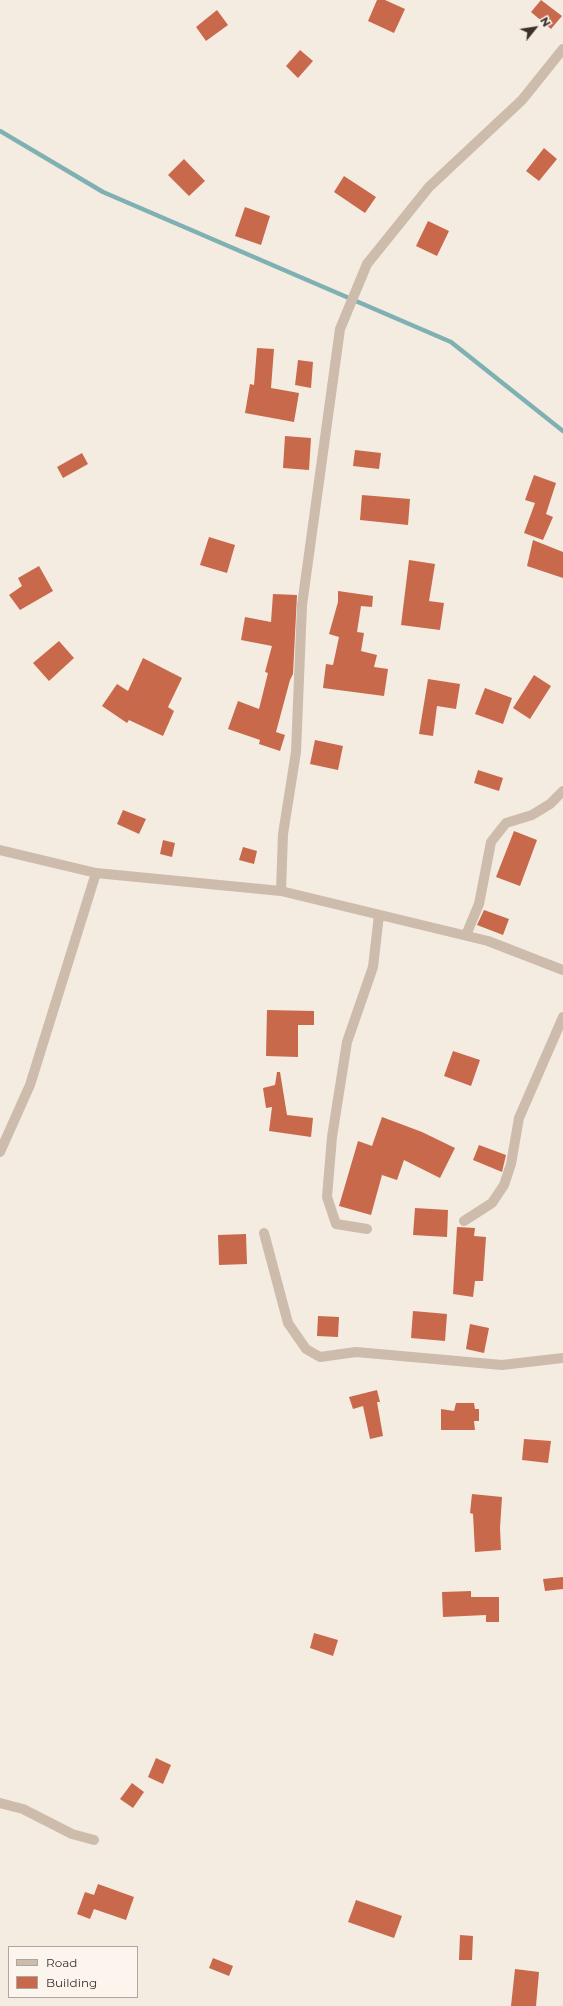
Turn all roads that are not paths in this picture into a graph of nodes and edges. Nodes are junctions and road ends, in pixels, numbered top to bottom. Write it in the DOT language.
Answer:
graph roads {
  1 [pos="563,49"];
  2 [pos="563,792"];
  3 [pos="0,850"];
  4 [pos="96,873"];
  5 [pos="280,891"];
  6 [pos="379,915"];
  7 [pos="466,935"];
  8 [pos="563,970"];
  9 [pos="563,1017"];
  10 [pos="0,1152"];
  11 [pos="464,1221"];
  12 [pos="367,1229"];
  13 [pos="264,1233"];
  14 [pos="563,1358"];
  15 [pos="0,1803"];
  16 [pos="94,1840"];
  1 -- 5 [label="street"];
  2 -- 7 [label="street"];
  3 -- 4 [label="street"];
  4 -- 5 [label="street"];
  4 -- 10 [label="street"];
  5 -- 6 [label="street"];
  6 -- 7 [label="street"];
  6 -- 12 [label="street"];
  7 -- 8 [label="street"];
  9 -- 11 [label="street"];
  13 -- 14 [label="street"];
  15 -- 16 [label="street"];
}
